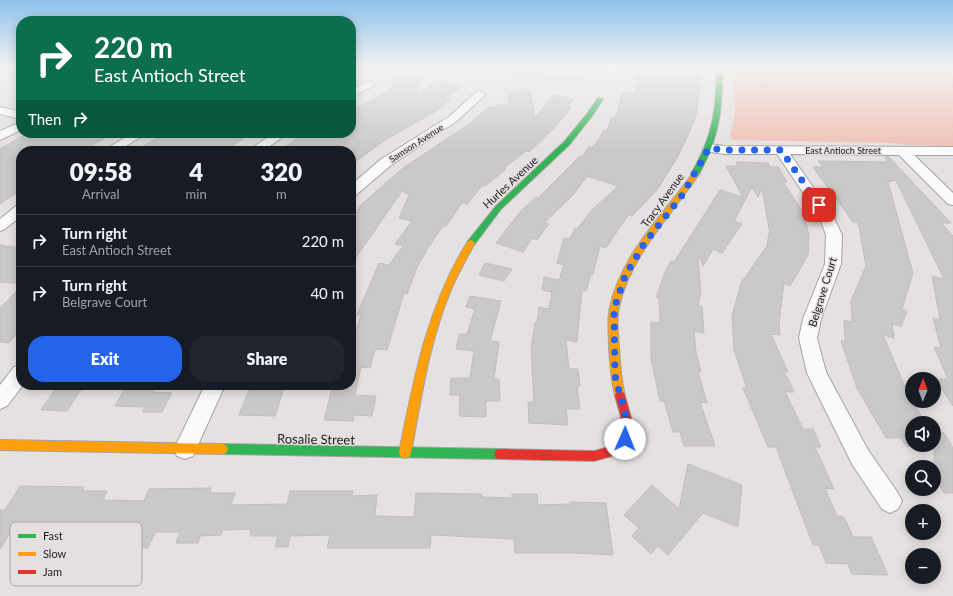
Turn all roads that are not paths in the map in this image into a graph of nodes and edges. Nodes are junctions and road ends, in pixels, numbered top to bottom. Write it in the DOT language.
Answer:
graph roads {
  1 [pos="479,95"];
  2 [pos="720,95"];
  3 [pos="600,99"];
  4 [pos="0,110"];
  5 [pos="16,115"];
  6 [pos="16,128"];
  7 [pos="0,136"];
  8 [pos="132,138"];
  9 [pos="274,138"];
  10 [pos="118,146"];
  11 [pos="262,146"];
  12 [pos="709,148"];
  13 [pos="781,150"];
  14 [pos="903,151"];
  15 [pos="953,151"];
  16 [pos="356,188"];
  17 [pos="953,201"];
  18 [pos="16,213"];
  19 [pos="0,226"];
  20 [pos="16,379"];
  21 [pos="213,390"];
  22 [pos="0,400"];
  23 [pos="625,439"];
  24 [pos="0,445"];
  25 [pos="185,449"];
  26 [pos="405,453"];
  27 [pos="890,501"];
  1 -- 16 [label="street, Samson Avenue"];
  2 -- 12 [label="street, Tracy Avenue"];
  3 -- 26 [label="street, Hurles Avenue"];
  4 -- 5 [label="street"];
  6 -- 7 [label="street"];
  8 -- 10 [label="street"];
  9 -- 11 [label="street"];
  12 -- 13 [label="street, East Antioch Street"];
  12 -- 23 [label="street, Tracy Avenue"];
  13 -- 14 [label="street, East Antioch Street"];
  13 -- 27 [label="street, Belgrave Court"];
  14 -- 15 [label="street, East Antioch Street"];
  14 -- 17 [label="street"];
  18 -- 19 [label="street"];
  20 -- 22 [label="street"];
  21 -- 25 [label="street"];
  23 -- 26 [label="street, Rosalie Street"];
  24 -- 25 [label="street, Rosalie Street"];
  25 -- 26 [label="street, Rosalie Street"];
}
